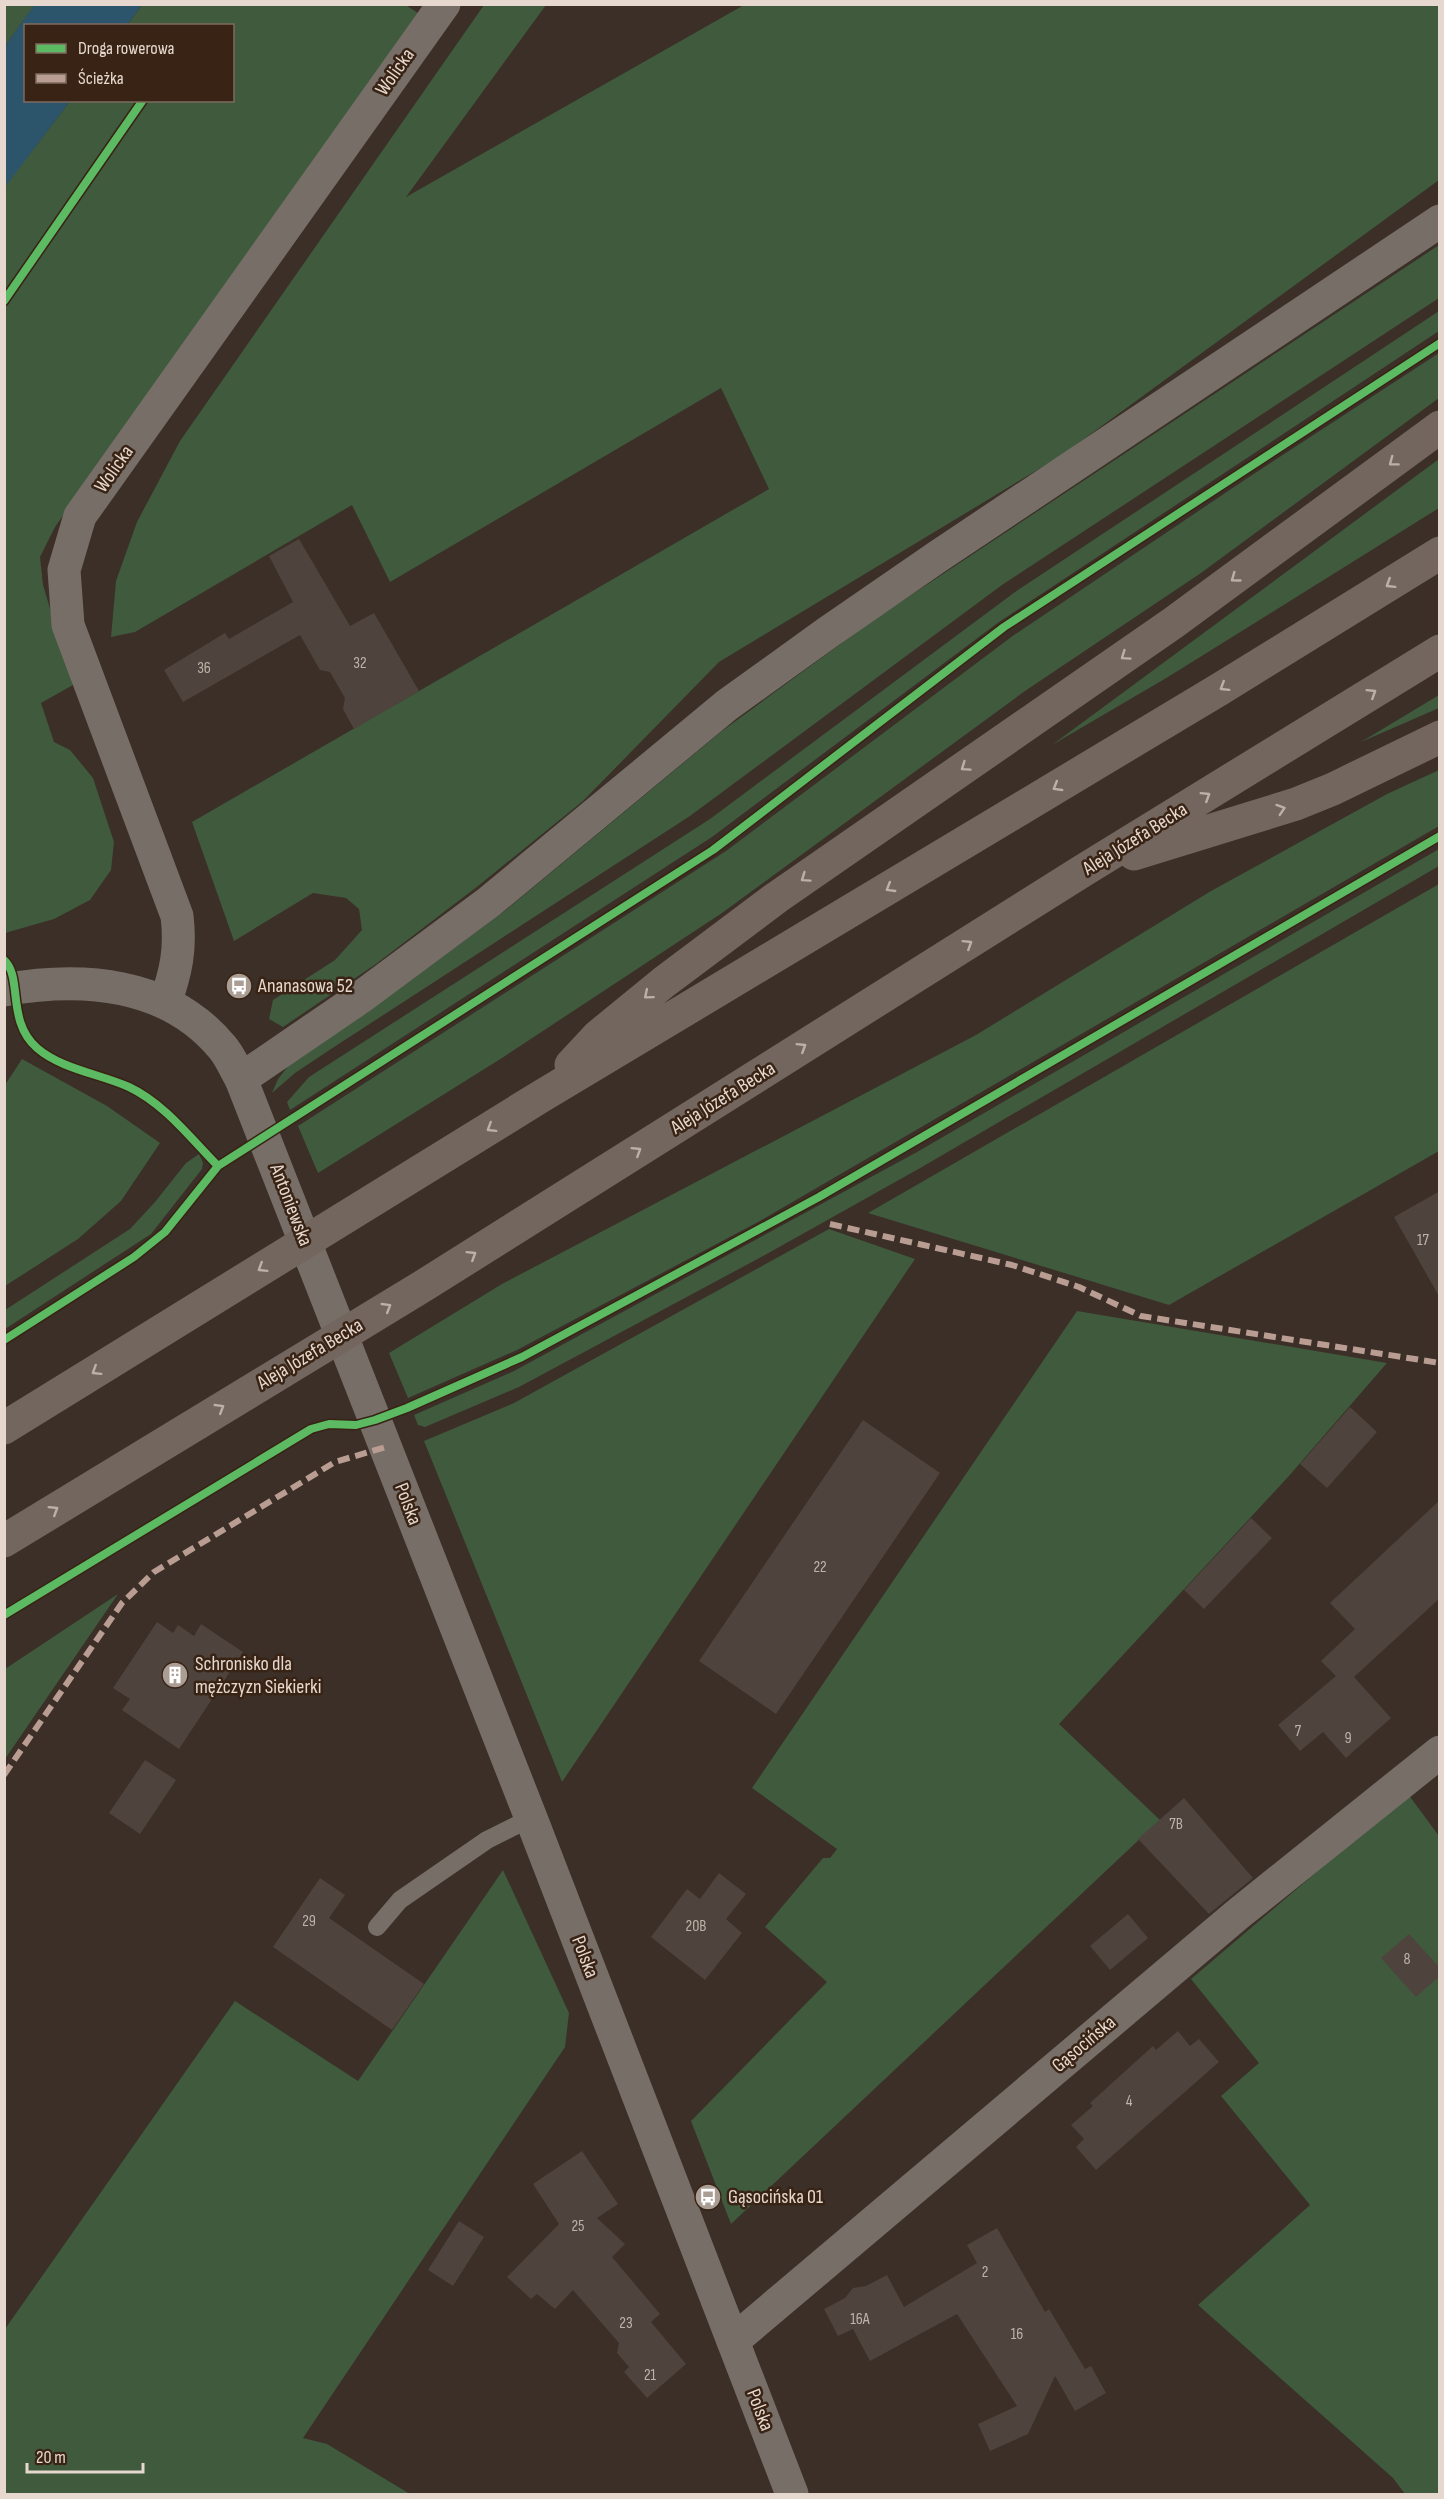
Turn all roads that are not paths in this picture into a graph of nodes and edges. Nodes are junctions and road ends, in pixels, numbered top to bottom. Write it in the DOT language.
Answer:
graph roads {
  1 [pos="444,4"];
  2 [pos="1440,221"];
  3 [pos="1440,427"];
  4 [pos="1440,553"];
  5 [pos="1440,651"];
  6 [pos="1440,736"];
  7 [pos="1084,870"];
  8 [pos="4,990"];
  9 [pos="165,1003"];
  10 [pos="241,1079"];
  11 [pos="540,1097"];
  12 [pos="375,1420"];
  13 [pos="4,1428"];
  14 [pos="4,1541"];
  15 [pos="1440,1752"];
  16 [pos="531,1818"];
  17 [pos="377,1927"];
  18 [pos="733,2341"];
  19 [pos="792,2494"];
  1 -- 9 [label="street, Wolicka"];
  2 -- 10 [label="street"];
  3 -- 11 [label="main road, one-way"];
  4 -- 11 [label="main road, one-way"];
  7 -- 5 [label="main road, Aleja Józefa Becka, one-way"];
  7 -- 6 [label="main road, one-way"];
  14 -- 7 [label="main road, Aleja Józefa Becka, one-way"];
  8 -- 9 [label="street, Antoniewska"];
  9 -- 10 [label="street, Antoniewska"];
  10 -- 12 [label="street, Antoniewska"];
  11 -- 13 [label="main road, one-way"];
  12 -- 16 [label="street, Polska"];
  15 -- 18 [label="street, Gąsocińska"];
  16 -- 17 [label="lane"];
  16 -- 18 [label="street, Polska"];
  18 -- 19 [label="street, Polska"];
}
